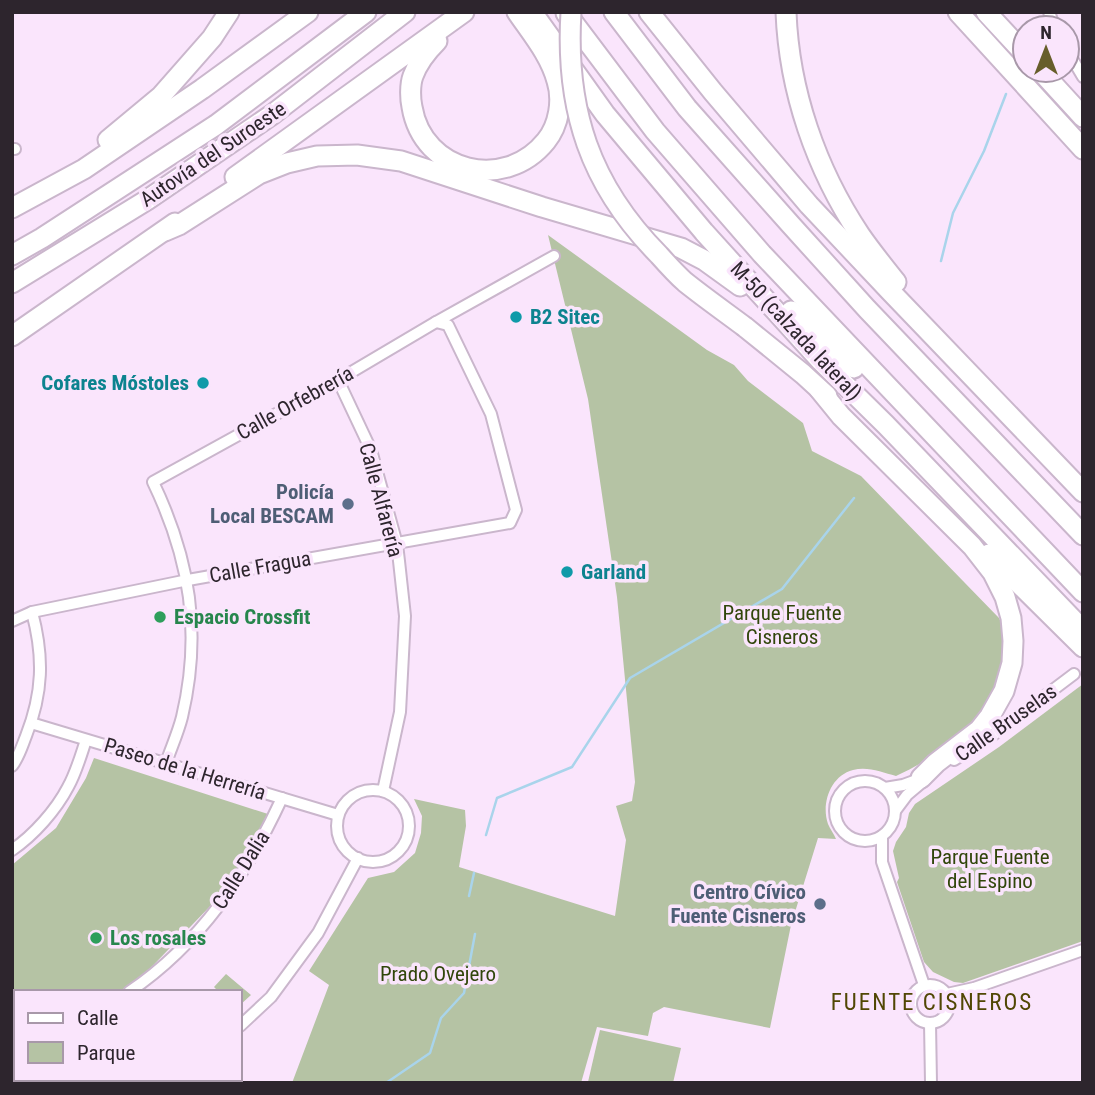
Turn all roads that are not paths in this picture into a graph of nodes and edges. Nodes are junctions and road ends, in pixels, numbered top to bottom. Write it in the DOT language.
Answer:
graph roads {
  1 [pos="229,12"];
  2 [pos="308,12"];
  3 [pos="366,12"];
  4 [pos="405,12"];
  5 [pos="464,12"];
  6 [pos="517,12"];
  7 [pos="532,12"];
  8 [pos="565,12"];
  9 [pos="571,12"];
  10 [pos="614,12"];
  11 [pos="649,12"];
  12 [pos="786,12"];
  13 [pos="958,12"];
  14 [pos="986,12"];
  15 [pos="1011,39"];
  16 [pos="1053,84"];
  17 [pos="1062,84"];
  18 [pos="1038,101"];
  19 [pos="1083,107"];
  20 [pos="1083,117"];
  21 [pos="1083,149"];
  22 [pos="1083,155"];
  23 [pos="49,187"];
  24 [pos="12,208"];
  25 [pos="165,231"];
  26 [pos="704,232"];
  27 [pos="12,255"];
  28 [pos="554,256"];
  29 [pos="17,281"];
  30 [pos="436,322"];
  31 [pos="12,336"];
  32 [pos="821,360"];
  33 [pos="338,380"];
  34 [pos="819,389"];
  35 [pos="944,447"];
  36 [pos="1068,477"];
  37 [pos="1083,492"];
  38 [pos="1083,535"];
  39 [pos="397,544"];
  40 [pos="188,580"];
  41 [pos="1083,592"];
  42 [pos="32,612"];
  43 [pos="12,621"];
  44 [pos="1083,630"];
  45 [pos="1083,647"];
  46 [pos="1074,674"];
  47 [pos="31,723"];
  48 [pos="86,740"];
  49 [pos="166,764"];
  50 [pos="12,766"];
  51 [pos="929,774"];
  52 [pos="885,788"];
  53 [pos="383,791"];
  54 [pos="282,798"];
  55 [pos="895,811"];
  56 [pos="338,815"];
  57 [pos="882,836"];
  58 [pos="861,841"];
  59 [pos="12,850"];
  60 [pos="358,858"];
  61 [pos="882,862"];
  62 [pos="1083,950"];
  63 [pos="144,982"];
  64 [pos="924,985"];
  65 [pos="132,990"];
  66 [pos="150,990"];
  67 [pos="947,994"];
  68 [pos="930,1023"];
  69 [pos="242,1024"];
  70 [pos="931,1083"];
  1 -- 23 [label="highway"];
  2 -- 23 [label="highway"];
  3 -- 27 [label="highway, Autovía del Suroeste"];
  4 -- 29 [label="highway, Autovía del Suroeste"];
  5 -- 6 [label="highway"];
  5 -- 25 [label="highway"];
  7 -- 26 [label="highway, M-50 (calzada lateral)"];
  8 -- 35 [label="highway"];
  9 -- 34 [label="highway, bridge"];
  10 -- 38 [label="highway"];
  11 -- 36 [label="highway"];
  12 -- 36 [label="highway"];
  13 -- 18 [label="highway"];
  14 -- 15 [label="highway"];
  16 -- 20 [label="highway"];
  17 -- 19 [label="highway"];
  18 -- 21 [label="highway"];
  18 -- 22 [label="highway"];
  23 -- 24 [label="highway"];
  25 -- 31 [label="highway"];
  25 -- 32 [label="highway"];
  26 -- 32 [label="highway, M-50 (calzada lateral)"];
  26 -- 35 [label="highway"];
  28 -- 30 [label="street, Calle Orfebrería"];
  30 -- 33 [label="street, Calle Orfebrería"];
  30 -- 39 [label="street, Calle Fragua"];
  32 -- 44 [label="highway, M-50 (calzada lateral)"];
  33 -- 39 [label="street, Calle Alfarería"];
  33 -- 40 [label="street, Calle Orfebrería"];
  34 -- 45 [label="highway"];
  34 -- 51 [label="highway"];
  35 -- 41 [label="highway"];
  36 -- 37 [label="highway"];
  39 -- 40 [label="street, Calle Fragua"];
  39 -- 53 [label="street, Calle Alfarería"];
  40 -- 42 [label="street, Calle Fragua"];
  40 -- 49 [label="street"];
  42 -- 43 [label="street, Calle Fragua"];
  42 -- 47 [label="street"];
  46 -- 51 [label="street, Calle Bruselas"];
  47 -- 48 [label="street, Paseo de la Herrería"];
  47 -- 50 [label="street"];
  48 -- 49 [label="street, Paseo de la Herrería"];
  48 -- 59 [label="street"];
  49 -- 54 [label="street, Paseo de la Herrería"];
  51 -- 52 [label="street, Calle Bruselas"];
  51 -- 55 [label="street, Calle Bruselas"];
  52 -- 55 [label="street"];
  52 -- 58 [label="street"];
  53 -- 56 [label="street"];
  53 -- 60 [label="street"];
  54 -- 56 [label="street, Paseo de la Herrería"];
  54 -- 63 [label="street, Calle Dalia"];
  55 -- 57 [label="street"];
  56 -- 60 [label="street"];
  57 -- 58 [label="street"];
  57 -- 61 [label="street"];
  58 -- 61 [label="street"];
  60 -- 69 [label="street"];
  61 -- 64 [label="street"];
  62 -- 67 [label="street"];
  63 -- 65 [label="street, Calle Dalia"];
  63 -- 66 [label="street"];
  64 -- 67 [label="street"];
  64 -- 68 [label="street"];
  67 -- 68 [label="street"];
  68 -- 70 [label="street"];
}
